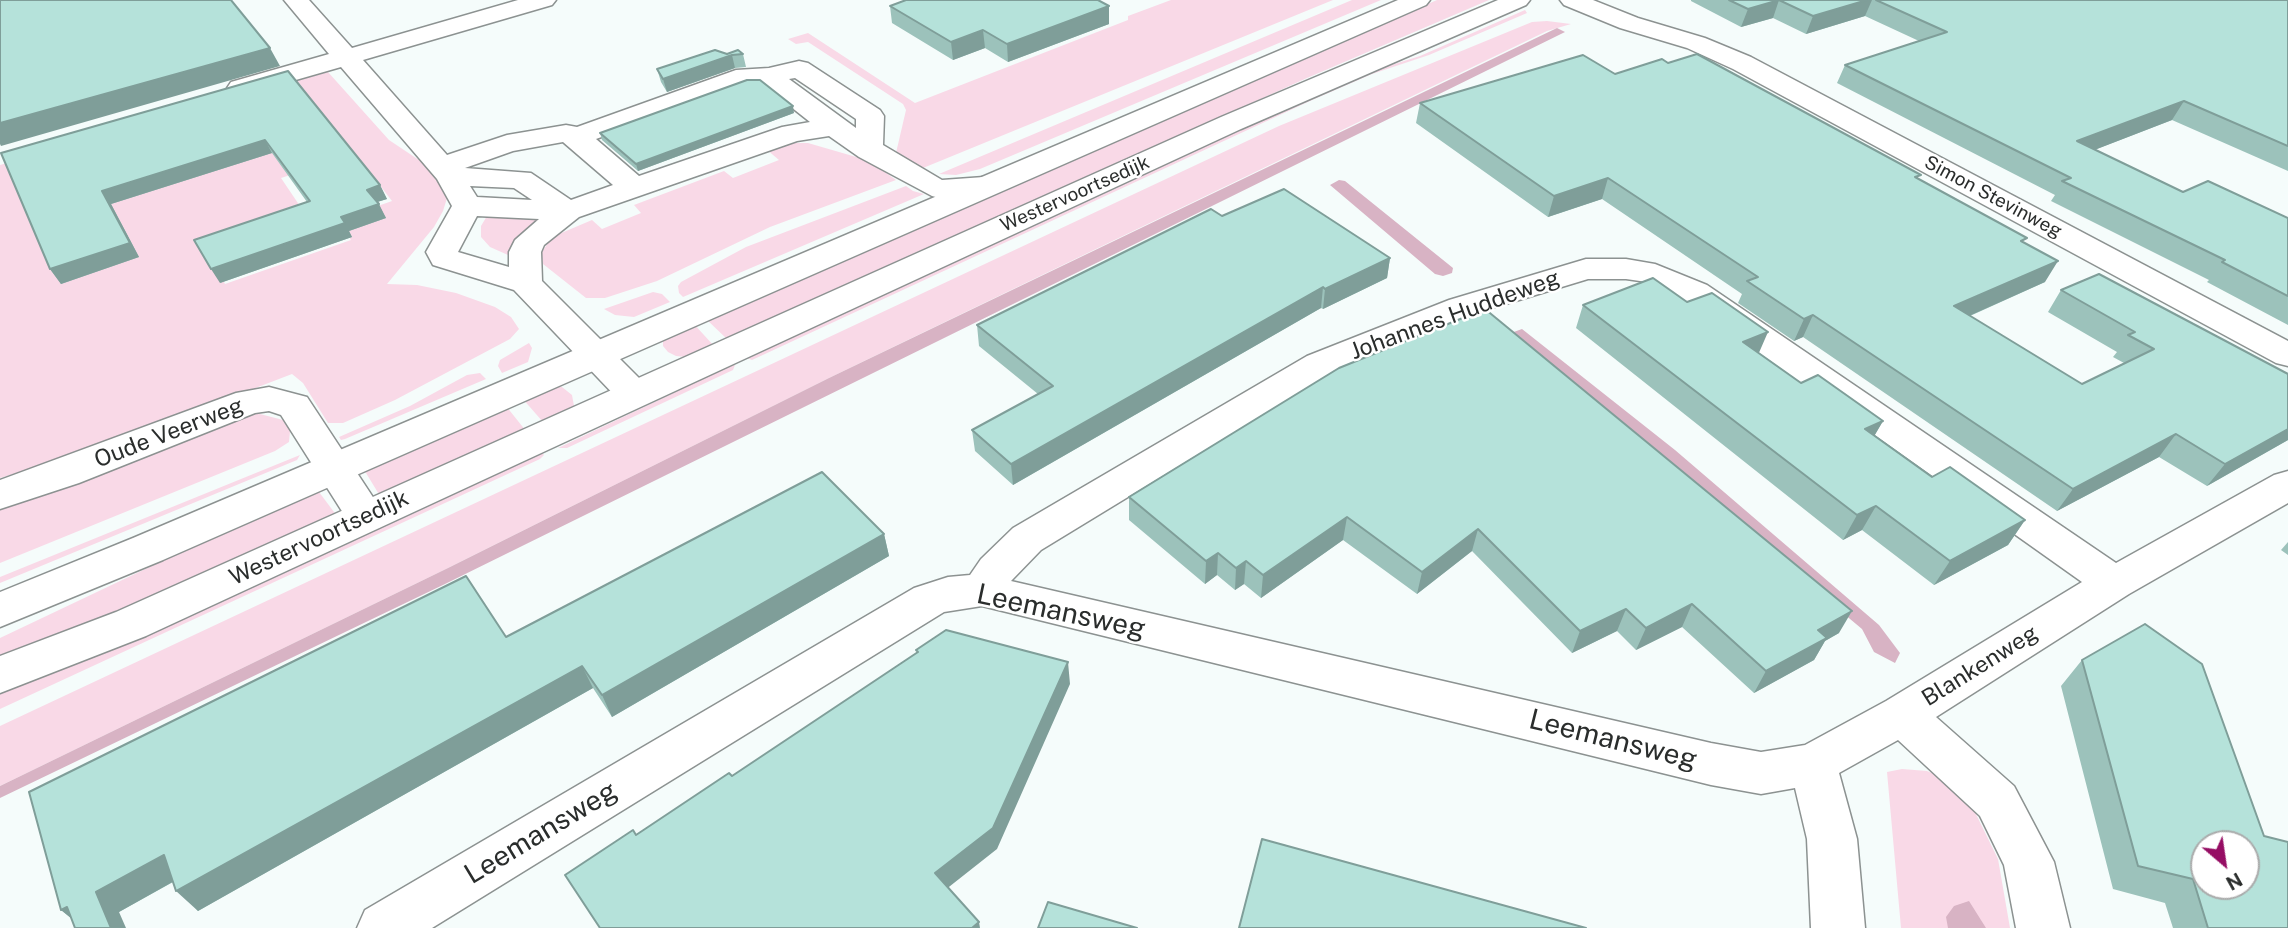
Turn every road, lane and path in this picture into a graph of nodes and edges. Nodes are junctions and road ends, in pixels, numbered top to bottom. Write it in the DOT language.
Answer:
graph roads {
  1 [pos="296,0"];
  2 [pos="544,0"];
  3 [pos="1418,0"];
  4 [pos="1518,0"];
  5 [pos="1608,0"];
  6 [pos="1576,1"];
  7 [pos="1696,43"];
  8 [pos="348,56"];
  9 [pos="768,76"];
  10 [pos="214,95"];
  11 [pos="834,127"];
  12 [pos="576,136"];
  13 [pos="869,150"];
  14 [pos="446,171"];
  15 [pos="984,186"];
  16 [pos="634,188"];
  17 [pos="467,206"];
  18 [pos="568,211"];
  19 [pos="526,283"];
  20 [pos="595,355"];
  21 [pos="2288,355"];
  22 [pos="634,394"];
  23 [pos="333,469"];
  24 [pos="2288,485"];
  25 [pos="0,495"];
  26 [pos="366,517"];
  27 [pos="2114,583"];
  28 [pos="982,590"];
  29 [pos="0,610"];
  30 [pos="0,675"];
  31 [pos="1902,715"];
  32 [pos="1813,764"];
  33 [pos="384,928"];
  34 [pos="1839,928"];
  35 [pos="2043,928"];
  1 -- 8 [label="street"];
  2 -- 8 [label="street"];
  3 -- 15 [label="street, Westervoortsedijk"];
  4 -- 22 [label="street, Westervoortsedijk"];
  5 -- 7 [label="street, Simon Stevinweg"];
  6 -- 7 [label="street, Simon Stevinweg"];
  7 -- 21 [label="street, Simon Stevinweg"];
  8 -- 10 [label="street"];
  8 -- 14 [label="street"];
  9 -- 11 [label="street"];
  9 -- 12 [label="street"];
  9 -- 13 [label="street"];
  11 -- 13 [label="street"];
  11 -- 16 [label="street"];
  12 -- 14 [label="street"];
  12 -- 16 [label="street"];
  13 -- 15 [label="street"];
  14 -- 17 [label="street"];
  14 -- 18 [label="street"];
  15 -- 20 [label="street, Westervoortsedijk"];
  16 -- 18 [label="street"];
  17 -- 18 [label="street"];
  17 -- 19 [label="street"];
  18 -- 19 [label="street"];
  19 -- 20 [label="street"];
  20 -- 22 [label="street"];
  20 -- 23 [label="street, Westervoortsedijk"];
  22 -- 26 [label="street, Westervoortsedijk"];
  23 -- 25 [label="street, Oude Veerweg"];
  23 -- 26 [label="street, Oude Veerweg"];
  23 -- 29 [label="street, Westervoortsedijk"];
  24 -- 27 [label="street, Blankenweg"];
  26 -- 30 [label="street, Westervoortsedijk"];
  27 -- 28 [label="street, Johannes Huddeweg"];
  27 -- 31 [label="street, Blankenweg"];
  28 -- 32 [label="street, Leemansweg"];
  28 -- 33 [label="street, Leemansweg"];
  31 -- 32 [label="street, Leemansweg"];
  31 -- 35 [label="street, Blankenweg"];
  32 -- 34 [label="street"];
}
